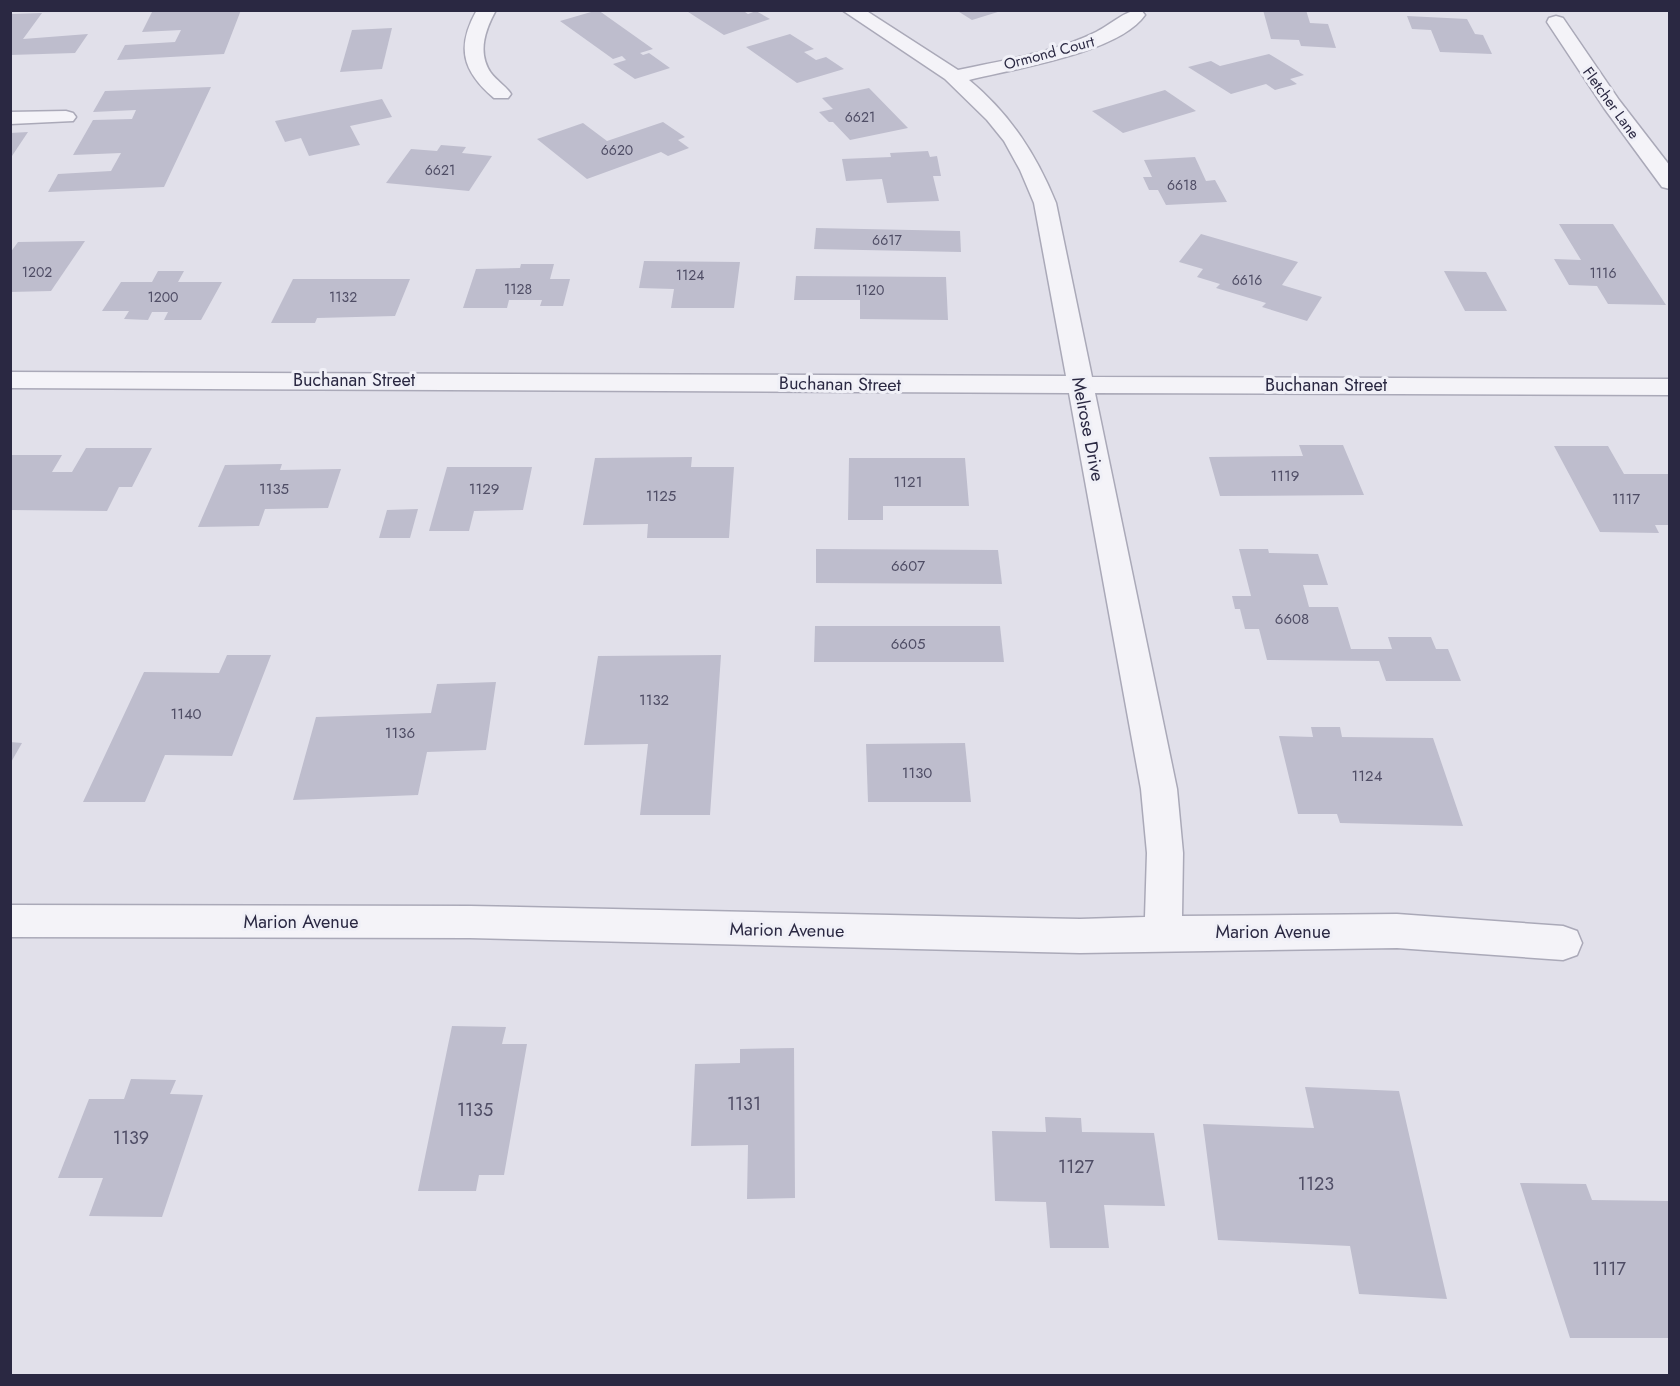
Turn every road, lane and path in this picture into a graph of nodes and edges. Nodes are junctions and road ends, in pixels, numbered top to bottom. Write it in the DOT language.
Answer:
graph roads {
  1 [pos="487,10"];
  2 [pos="851,10"];
  3 [pos="1136,15"];
  4 [pos="1556,22"];
  5 [pos="956,77"];
  6 [pos="501,94"];
  7 [pos="66,117"];
  8 [pos="10,118"];
  9 [pos="1670,182"];
  10 [pos="10,380"];
  11 [pos="1078,384"];
  12 [pos="1670,387"];
  13 [pos="10,921"];
  14 [pos="1163,933"];
  15 [pos="1563,943"];
  1 -- 6 [label="street"];
  2 -- 5 [label="street, Melrose Drive"];
  3 -- 5 [label="street, Ormond Court"];
  4 -- 9 [label="street, Fletcher Lane"];
  5 -- 11 [label="street, Melrose Drive"];
  7 -- 8 [label="street"];
  10 -- 11 [label="street, Buchanan Street"];
  11 -- 12 [label="street, Buchanan Street"];
  11 -- 14 [label="street, Melrose Drive"];
  13 -- 14 [label="street, Marion Avenue"];
  14 -- 15 [label="street, Marion Avenue"];
}
